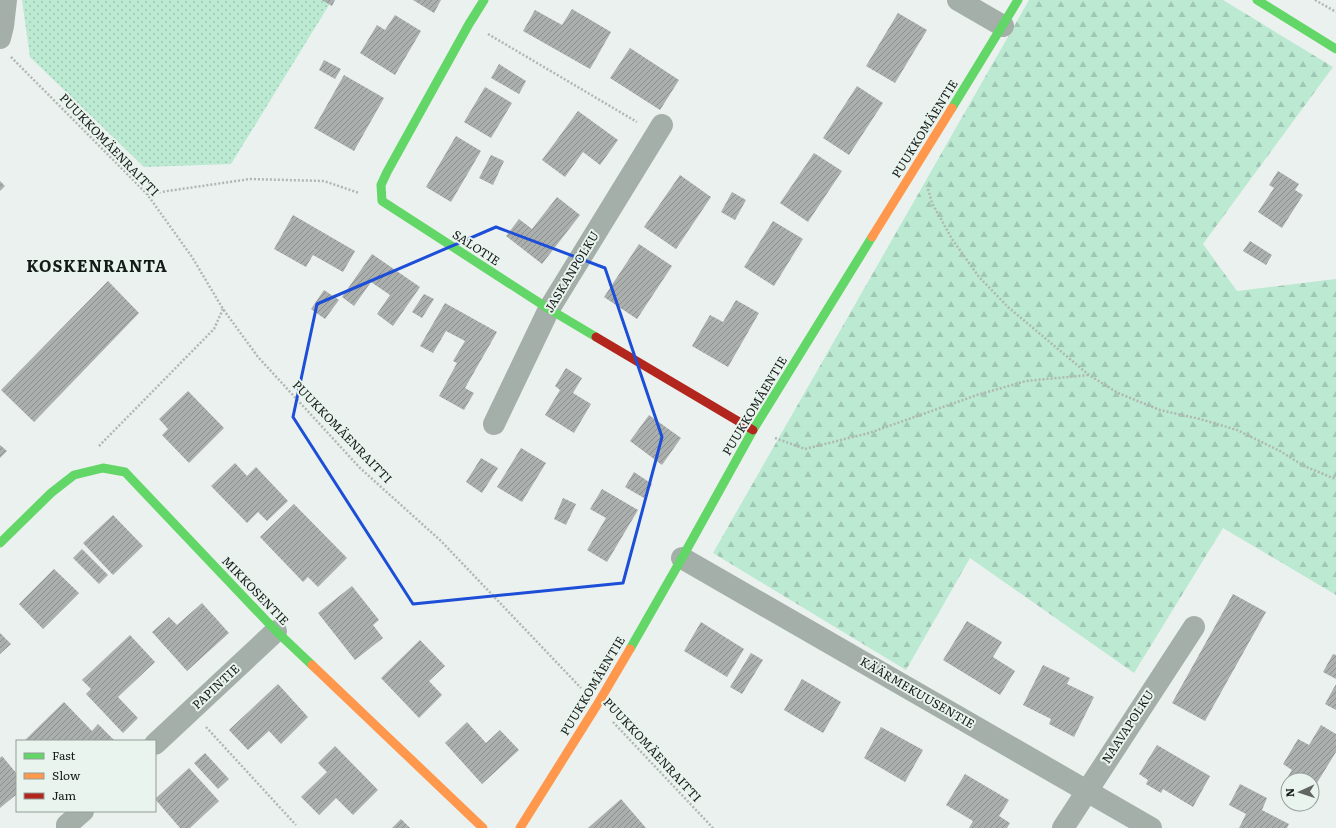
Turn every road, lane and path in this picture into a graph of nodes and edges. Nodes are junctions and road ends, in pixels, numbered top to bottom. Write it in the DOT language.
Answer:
graph roads {
  1 [pos="6,0"];
  2 [pos="484,0"];
  3 [pos="958,0"];
  4 [pos="1018,0"];
  5 [pos="1256,0"];
  6 [pos="1315,0"];
  7 [pos="1336,12"];
  8 [pos="469,24"];
  9 [pos="1002,26"];
  10 [pos="3,45"];
  11 [pos="1336,49"];
  12 [pos="659,129"];
  13 [pos="918,162"];
  14 [pos="147,194"];
  15 [pos="382,201"];
  16 [pos="223,309"];
  17 [pos="549,309"];
  18 [pos="1089,375"];
  19 [pos="494,424"];
  20 [pos="753,430"];
  21 [pos="103,468"];
  22 [pos="1336,478"];
  23 [pos="0,543"];
  24 [pos="682,558"];
  25 [pos="1194,627"];
  26 [pos="276,631"];
  27 [pos="597,705"];
  28 [pos="191,710"];
  29 [pos="156,743"];
  30 [pos="1087,791"];
  31 [pos="82,812"];
  32 [pos="296,825"];
  33 [pos="67,828"];
  34 [pos="483,828"];
  35 [pos="520,828"];
  36 [pos="713,828"];
  37 [pos="1063,828"];
  38 [pos="1151,828"];
  1 -- 10 [label="street"];
  2 -- 8 [label="street"];
  3 -- 9 [label="street"];
  4 -- 9 [label="street, PUUKKOMÄENTIE"];
  5 -- 11 [label="street"];
  6 -- 7 [label="path"];
  8 -- 12 [label="path"];
  8 -- 15 [label="street"];
  9 -- 13 [label="street, PUUKKOMÄENTIE"];
  10 -- 14 [label="path, PUUKKOMÄENRAITTI"];
  12 -- 17 [label="street, JASKANPOLKU"];
  13 -- 18 [label="path"];
  13 -- 20 [label="street, PUUKKOMÄENTIE"];
  14 -- 15 [label="path"];
  14 -- 16 [label="path, PUUKKOMÄENRAITTI"];
  15 -- 17 [label="street, SALOTIE"];
  16 -- 21 [label="path"];
  16 -- 27 [label="path, PUUKKOMÄENRAITTI"];
  17 -- 19 [label="street, JASKANPOLKU"];
  17 -- 20 [label="street, SALOTIE"];
  18 -- 20 [label="path"];
  18 -- 22 [label="path"];
  20 -- 24 [label="street, PUUKKOMÄENTIE"];
  21 -- 23 [label="street, MIKKOSENTIE"];
  21 -- 26 [label="street, MIKKOSENTIE"];
  24 -- 27 [label="street, PUUKKOMÄENTIE"];
  24 -- 30 [label="street, KÄÄRMEKUUSENTIE"];
  25 -- 30 [label="street, NAAVAPOLKU"];
  26 -- 28 [label="street, PAPINTIE"];
  26 -- 34 [label="street, MIKKOSENTIE"];
  27 -- 35 [label="street, PUUKKOMÄENTIE"];
  27 -- 36 [label="path, PUUKKOMÄENRAITTI"];
  28 -- 29 [label="street, PAPINTIE"];
  28 -- 32 [label="path"];
  30 -- 37 [label="street, NAAVAPOLKU"];
  30 -- 38 [label="street, KÄÄRMEKUUSENTIE"];
  31 -- 33 [label="street"];
}
